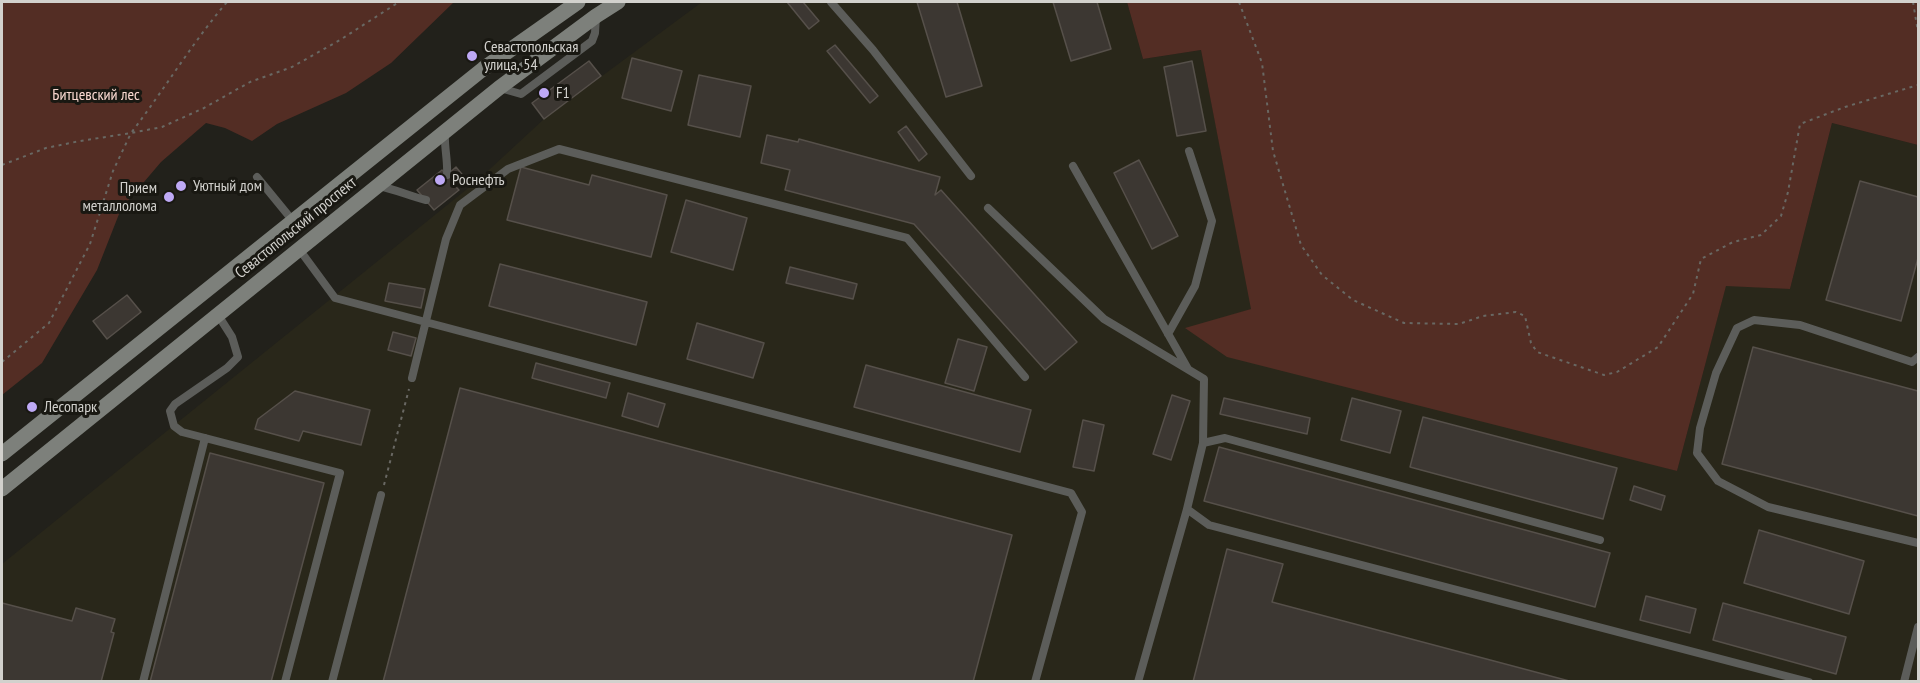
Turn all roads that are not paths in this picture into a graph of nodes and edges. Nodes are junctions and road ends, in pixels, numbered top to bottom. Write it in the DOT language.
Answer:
graph roads {
  1 [pos="578,2"];
  2 [pos="618,2"];
  3 [pos="831,2"];
  4 [pos="445,132"];
  5 [pos="1189,151"];
  6 [pos="1073,166"];
  7 [pos="447,175"];
  8 [pos="971,176"];
  9 [pos="257,177"];
  10 [pos="377,186"];
  11 [pos="426,200"];
  12 [pos="988,208"];
  13 [pos="293,221"];
  14 [pos="299,249"];
  15 [pos="218,315"];
  16 [pos="426,322"];
  17 [pos="1168,334"];
  18 [pos="1918,357"];
  19 [pos="1188,369"];
  20 [pos="1025,377"];
  21 [pos="412,378"];
  22 [pos="205,438"];
  23 [pos="1203,443"];
  24 [pos="2,454"];
  25 [pos="2,489"];
  26 [pos="381,495"];
  27 [pos="1186,509"];
  28 [pos="1600,540"];
  29 [pos="1918,543"];
  30 [pos="1918,627"];
  31 [pos="143,681"];
  32 [pos="285,681"];
  33 [pos="332,681"];
  34 [pos="1035,681"];
  35 [pos="1138,681"];
  36 [pos="1809,681"];
  37 [pos="1904,681"];
  1 -- 13 [label="main road, Севастопольский проспект"];
  2 -- 4 [label="main road, Севастопольский проспект"];
  3 -- 8 [label="lane"];
  4 -- 7 [label="lane"];
  4 -- 10 [label="main road, Севастопольский проспект"];
  5 -- 17 [label="lane"];
  6 -- 17 [label="lane"];
  9 -- 13 [label="lane"];
  10 -- 11 [label="lane"];
  10 -- 14 [label="main road, Севастопольский проспект"];
  12 -- 19 [label="lane"];
  13 -- 24 [label="main road, Севастопольский проспект"];
  14 -- 15 [label="main road, Севастопольский проспект"];
  14 -- 16 [label="lane"];
  15 -- 22 [label="lane"];
  15 -- 25 [label="main road, Севастопольский проспект"];
  16 -- 20 [label="lane"];
  16 -- 21 [label="lane"];
  16 -- 34 [label="lane"];
  17 -- 19 [label="lane"];
  18 -- 29 [label="lane"];
  19 -- 23 [label="lane"];
  22 -- 31 [label="lane"];
  22 -- 32 [label="lane"];
  23 -- 27 [label="lane"];
  23 -- 28 [label="lane"];
  26 -- 33 [label="lane"];
  27 -- 35 [label="lane"];
  27 -- 36 [label="lane"];
  30 -- 37 [label="lane"];
}
